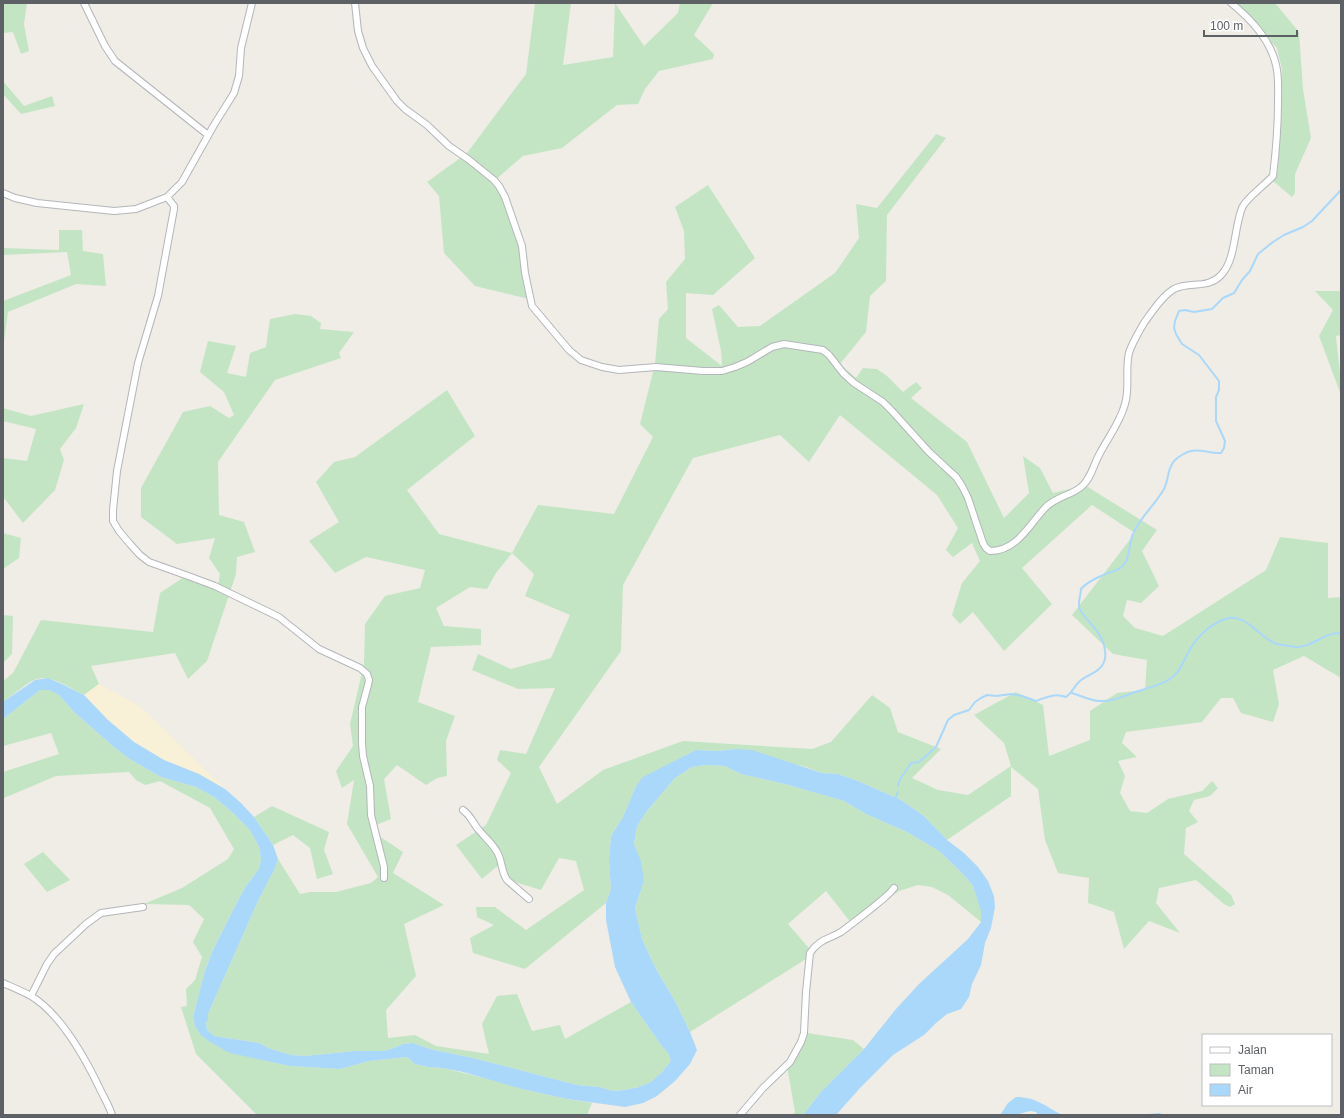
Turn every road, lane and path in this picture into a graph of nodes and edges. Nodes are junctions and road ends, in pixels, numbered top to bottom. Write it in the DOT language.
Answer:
graph roads {
  1 [pos="84,3"];
  2 [pos="252,3"];
  3 [pos="355,3"];
  4 [pos="1231,3"];
  5 [pos="208,135"];
  6 [pos="3,193"];
  7 [pos="168,197"];
  8 [pos="463,810"];
  9 [pos="384,878"];
  10 [pos="894,888"];
  11 [pos="529,899"];
  12 [pos="143,907"];
  13 [pos="3,983"];
  14 [pos="32,996"];
  15 [pos="112,1115"];
  16 [pos="740,1115"];
  1 -- 5 [label="street"];
  2 -- 5 [label="street"];
  3 -- 4 [label="street"];
  5 -- 7 [label="street"];
  6 -- 7 [label="street"];
  7 -- 9 [label="street"];
  8 -- 11 [label="street"];
  10 -- 16 [label="street"];
  12 -- 14 [label="street"];
  13 -- 14 [label="street"];
  14 -- 15 [label="street"];
}
